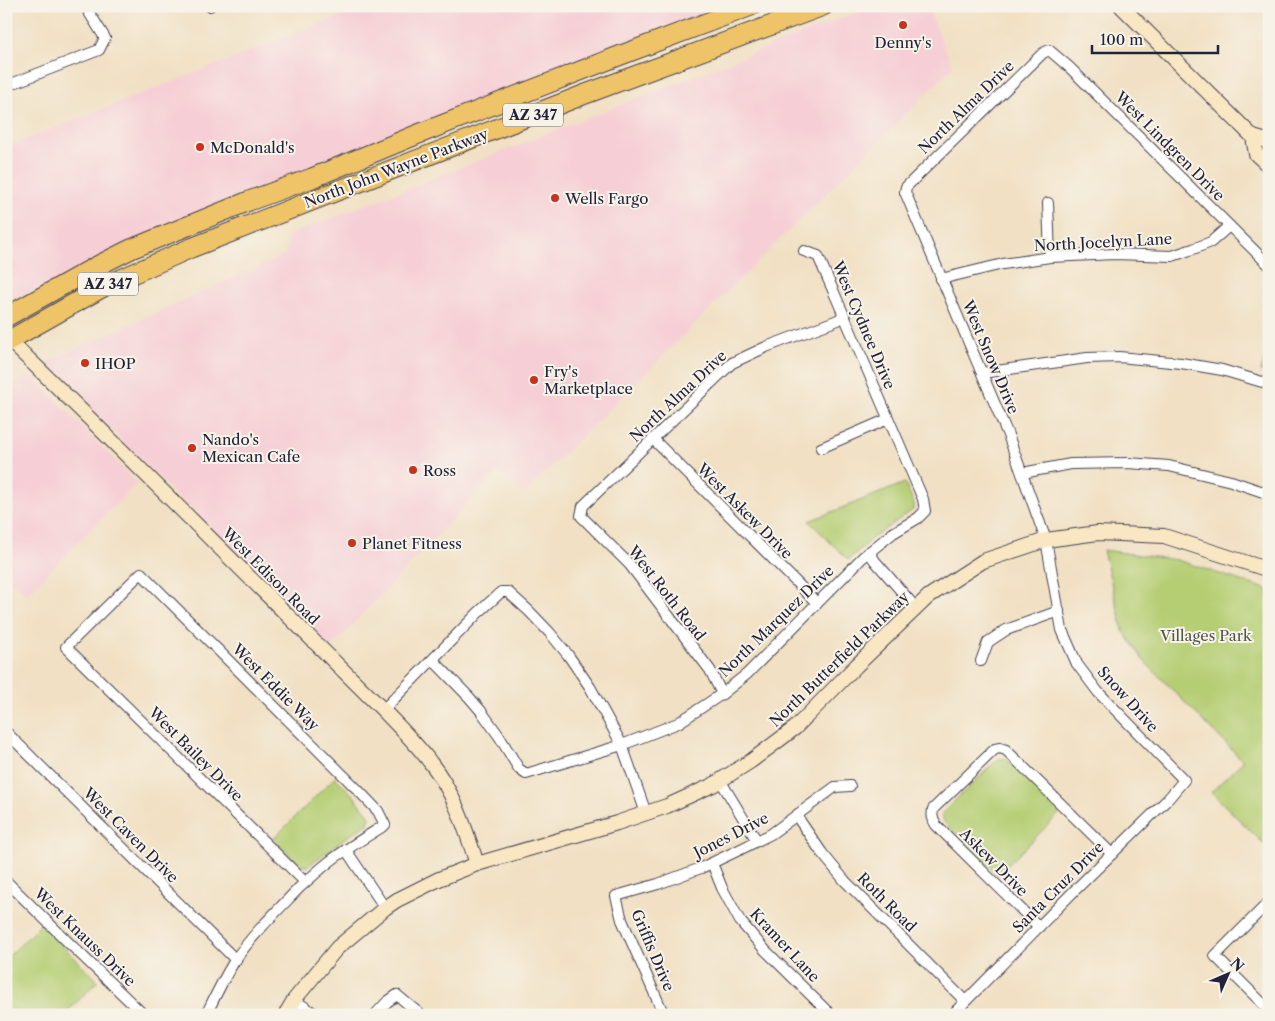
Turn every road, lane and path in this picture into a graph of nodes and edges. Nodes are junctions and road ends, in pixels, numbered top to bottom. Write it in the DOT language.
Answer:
graph roads {
  1 [pos="85,6"];
  2 [pos="751,6"];
  3 [pos="823,6"];
  4 [pos="1121,6"];
  5 [pos="664,39"];
  6 [pos="1049,50"];
  7 [pos="621,81"];
  8 [pos="6,86"];
  9 [pos="1253,138"];
  10 [pos="1269,143"];
  11 [pos="1269,166"];
  12 [pos="906,187"];
  13 [pos="1048,203"];
  14 [pos="1229,226"];
  15 [pos="804,251"];
  16 [pos="1050,257"];
  17 [pos="1269,265"];
  18 [pos="941,279"];
  19 [pos="844,315"];
  20 [pos="6,317"];
  21 [pos="7,340"];
  22 [pos="982,373"];
  23 [pos="1269,384"];
  24 [pos="888,419"];
  25 [pos="653,439"];
  26 [pos="821,448"];
  27 [pos="1022,473"];
  28 [pos="1269,494"];
  29 [pos="924,511"];
  30 [pos="581,516"];
  31 [pos="1046,540"];
  32 [pos="869,552"];
  33 [pos="1269,570"];
  34 [pos="817,603"];
  35 [pos="916,608"];
  36 [pos="1059,611"];
  37 [pos="66,647"];
  38 [pos="433,660"];
  39 [pos="981,661"];
  40 [pos="722,694"];
  41 [pos="383,710"];
  42 [pos="6,732"];
  43 [pos="622,745"];
  44 [pos="720,780"];
  45 [pos="1184,780"];
  46 [pos="850,786"];
  47 [pos="646,813"];
  48 [pos="798,814"];
  49 [pos="757,841"];
  50 [pos="346,850"];
  51 [pos="1112,854"];
  52 [pos="712,863"];
  53 [pos="477,864"];
  54 [pos="6,880"];
  55 [pos="305,882"];
  56 [pos="616,896"];
  57 [pos="1269,902"];
  58 [pos="385,908"];
  59 [pos="1039,927"];
  60 [pos="236,960"];
  61 [pos="294,1000"];
  62 [pos="965,1001"];
  63 [pos="1269,1010"];
  64 [pos="144,1015"];
  65 [pos="206,1015"];
  66 [pos="285,1015"];
  67 [pos="317,1015"];
  68 [pos="375,1015"];
  69 [pos="421,1015"];
  70 [pos="664,1015"];
  71 [pos="831,1015"];
  72 [pos="952,1015"];
  1 -- 8 [label="street"];
  2 -- 5 [label="highway, AZ 347"];
  3 -- 7 [label="highway, North John Wayne Parkway / AZ 347"];
  4 -- 9 [label="street"];
  5 -- 7 [label="highway"];
  5 -- 20 [label="highway, AZ 347"];
  6 -- 12 [label="street, North Alma Drive"];
  6 -- 14 [label="street, West Lindgren Drive"];
  7 -- 21 [label="highway, North John Wayne Parkway / AZ 347"];
  9 -- 10 [label="street"];
  9 -- 11 [label="street"];
  12 -- 18 [label="street, West Snow Drive"];
  13 -- 16 [label="street"];
  14 -- 16 [label="street, North Jocelyn Lane"];
  14 -- 17 [label="street, West Lindgren Drive"];
  15 -- 19 [label="street, West Cydnee Drive"];
  16 -- 18 [label="street, North Jocelyn Lane"];
  18 -- 22 [label="street, West Snow Drive"];
  19 -- 24 [label="street, West Cydnee Drive"];
  19 -- 25 [label="street, North Alma Drive"];
  21 -- 41 [label="street, West Edison Road"];
  22 -- 23 [label="street"];
  22 -- 27 [label="street, West Snow Drive"];
  24 -- 26 [label="street"];
  24 -- 29 [label="street, West Cydnee Drive"];
  25 -- 30 [label="street, North Alma Drive"];
  25 -- 34 [label="street, West Askew Drive"];
  27 -- 28 [label="street"];
  27 -- 31 [label="street, West Snow Drive"];
  29 -- 32 [label="street, North Marquez Drive"];
  30 -- 40 [label="street, West Roth Road"];
  31 -- 33 [label="street, North Butterfield Parkway"];
  31 -- 35 [label="street, North Butterfield Parkway"];
  31 -- 36 [label="street, Snow Drive"];
  32 -- 34 [label="street, North Marquez Drive"];
  32 -- 35 [label="street"];
  34 -- 40 [label="street, North Marquez Drive"];
  35 -- 44 [label="street, North Butterfield Parkway"];
  36 -- 39 [label="street"];
  36 -- 45 [label="street, Snow Drive"];
  37 -- 50 [label="street, West Eddie Way"];
  37 -- 55 [label="street, West Bailey Drive"];
  38 -- 41 [label="street"];
  38 -- 43 [label="street, North Marquez Drive"];
  38 -- 43 [label="street"];
  40 -- 43 [label="street, North Marquez Drive"];
  41 -- 53 [label="street, West Edison Road"];
  42 -- 60 [label="street, West Caven Drive"];
  43 -- 47 [label="street"];
  44 -- 47 [label="street, North Butterfield Parkway"];
  44 -- 49 [label="street"];
  45 -- 51 [label="street, Santa Cruz Drive"];
  46 -- 48 [label="street, Jones Drive"];
  47 -- 53 [label="street, North Butterfield Parkway"];
  48 -- 49 [label="street, Jones Drive"];
  48 -- 62 [label="street, Roth Road"];
  49 -- 52 [label="street, Jones Drive"];
  50 -- 55 [label="street"];
  50 -- 58 [label="street"];
  51 -- 59 [label="street, Santa Cruz Drive"];
  51 -- 59 [label="street, Askew Drive"];
  52 -- 56 [label="street, Jones Drive"];
  52 -- 71 [label="street, Kramer Lane"];
  53 -- 58 [label="street, North Butterfield Parkway"];
  54 -- 64 [label="street, West Knauss Drive"];
  55 -- 60 [label="street"];
  56 -- 70 [label="street, Griffis Drive"];
  57 -- 63 [label="street"];
  58 -- 61 [label="street, North Butterfield Parkway"];
  59 -- 62 [label="street, Santa Cruz Drive"];
  60 -- 65 [label="street"];
  61 -- 66 [label="street, North Butterfield Parkway"];
  61 -- 67 [label="street"];
  62 -- 72 [label="street, Santa Cruz Drive"];
  68 -- 69 [label="street"];
}
